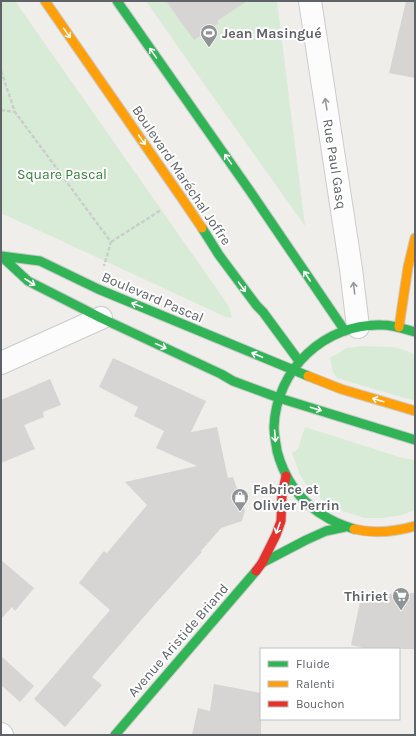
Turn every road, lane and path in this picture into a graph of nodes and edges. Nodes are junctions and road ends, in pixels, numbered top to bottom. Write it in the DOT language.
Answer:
graph roads {
  1 [pos="45,1"];
  2 [pos="117,1"];
  3 [pos="310,1"];
  4 [pos="1,71"];
  5 [pos="1,110"];
  6 [pos="15,112"];
  7 [pos="181,197"];
  8 [pos="415,238"];
  9 [pos="110,242"];
  10 [pos="1,256"];
  11 [pos="98,289"];
  12 [pos="101,318"];
  13 [pos="399,327"];
  14 [pos="352,329"];
  15 [pos="415,332"];
  16 [pos="299,361"];
  17 [pos="1,363"];
  18 [pos="293,370"];
  19 [pos="279,398"];
  20 [pos="415,411"];
  21 [pos="415,440"];
  22 [pos="286,476"];
  23 [pos="415,526"];
  24 [pos="345,527"];
  25 [pos="390,532"];
  26 [pos="415,534"];
  27 [pos="262,563"];
  28 [pos="121,733"];
  1 -- 7 [label="main road, Boulevard Maréchal Joffre, one-way"];
  14 -- 2 [label="main road, one-way"];
  14 -- 3 [label="street, Rue Paul Gasq, one-way"];
  4 -- 6 [label="path"];
  5 -- 6 [label="path"];
  6 -- 9 [label="path"];
  7 -- 9 [label="path"];
  7 -- 16 [label="main road, Boulevard Maréchal Joffre, one-way"];
  8 -- 13 [label="main road"];
  9 -- 11 [label="path"];
  10 -- 11 [label="main road, Boulevard Pascal"];
  10 -- 12 [label="main road, Boulevard Pascal, one-way"];
  18 -- 11 [label="main road, Boulevard Pascal, one-way"];
  12 -- 17 [label="street"];
  12 -- 19 [label="main road, Boulevard Pascal, one-way"];
  13 -- 14 [label="main road"];
  13 -- 15 [label="main road"];
  14 -- 16 [label="main road"];
  16 -- 18 [label="main road"];
  18 -- 19 [label="main road"];
  20 -- 18 [label="main road, Boulevard Pascal, one-way"];
  19 -- 21 [label="main road, Boulevard Pascal, one-way"];
  19 -- 22 [label="main road, one-way"];
  22 -- 24 [label="main road"];
  22 -- 27 [label="main road, Avenue Aristide Briand, one-way"];
  23 -- 25 [label="main road"];
  24 -- 25 [label="main road"];
  24 -- 27 [label="main road, Avenue Aristide Briand"];
  25 -- 26 [label="main road"];
  27 -- 28 [label="main road, Avenue Aristide Briand"];
}
